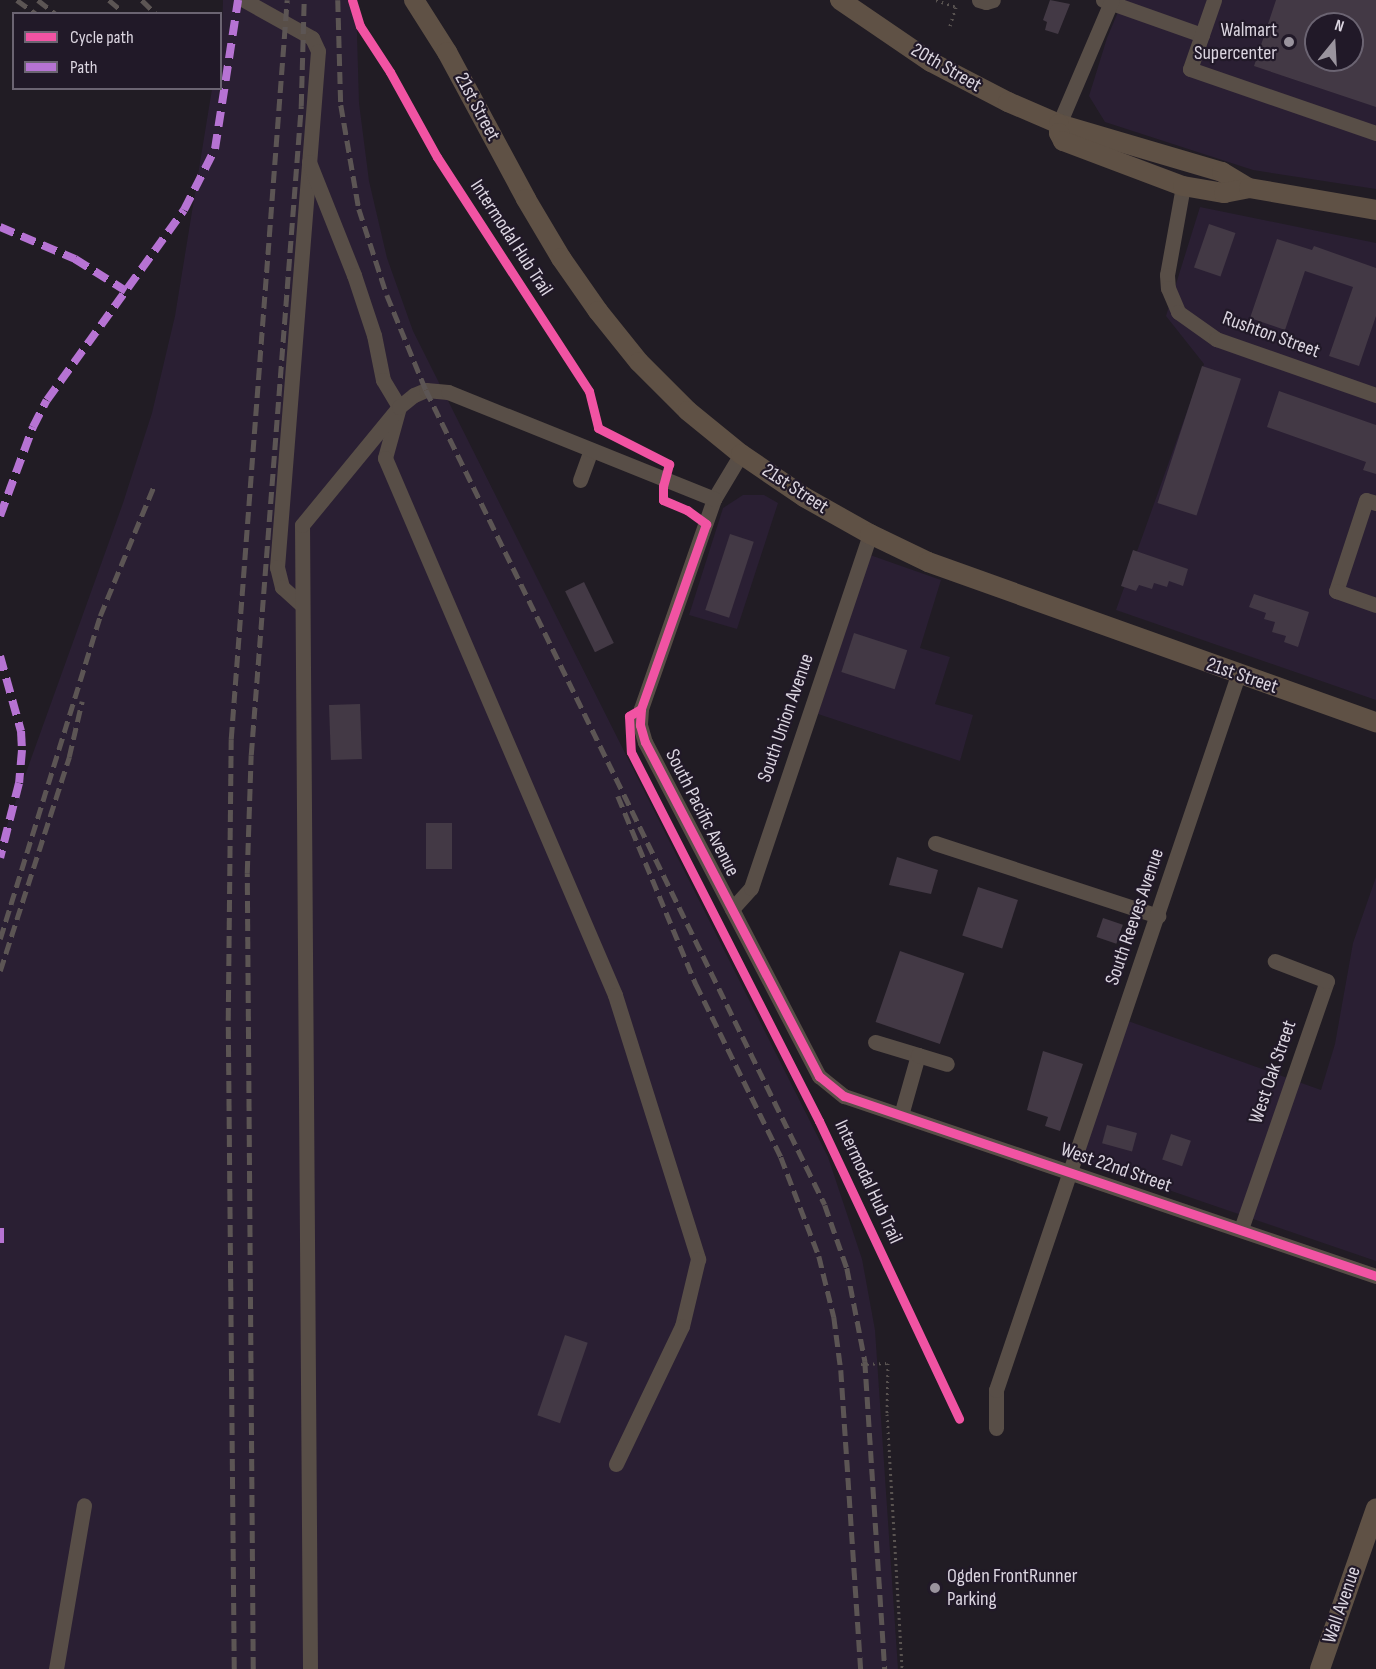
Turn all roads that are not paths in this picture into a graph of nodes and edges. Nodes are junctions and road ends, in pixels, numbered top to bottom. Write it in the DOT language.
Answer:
graph roads {
  1 [pos="244,0"];
  2 [pos="414,0"];
  3 [pos="840,0"];
  4 [pos="979,0"];
  5 [pos="993,0"];
  6 [pos="1214,0"];
  7 [pos="1108,1"];
  8 [pos="1202,35"];
  9 [pos="1059,124"];
  10 [pos="1376,133"];
  11 [pos="309,162"];
  12 [pos="1183,186"];
  13 [pos="1249,188"];
  14 [pos="1376,210"];
  15 [pos="1376,394"];
  16 [pos="399,407"];
  17 [pos="591,450"];
  18 [pos="741,454"];
  19 [pos="580,480"];
  20 [pos="714,499"];
  21 [pos="1376,503"];
  22 [pos="870,534"];
  23 [pos="302,605"];
  24 [pos="1376,606"];
  25 [pos="1238,675"];
  26 [pos="1376,722"];
  27 [pos="935,843"];
  28 [pos="732,909"];
  29 [pos="1158,916"];
  30 [pos="1275,962"];
  31 [pos="875,1042"];
  32 [pos="918,1056"];
  33 [pos="947,1064"];
  34 [pos="844,1096"];
  35 [pos="901,1115"];
  36 [pos="1069,1171"];
  37 [pos="1241,1229"];
  38 [pos="1376,1276"];
  39 [pos="996,1428"];
  40 [pos="616,1464"];
  41 [pos="84,1505"];
  42 [pos="1376,1508"];
  43 [pos="56,1669"];
  44 [pos="310,1669"];
  45 [pos="1320,1669"];
  1 -- 11 [label="street"];
  2 -- 18 [label="main road, 21st Street"];
  3 -- 9 [label="main road, 20th Street"];
  4 -- 5 [label="street"];
  6 -- 8 [label="street"];
  7 -- 8 [label="street"];
  7 -- 9 [label="street"];
  8 -- 10 [label="street"];
  9 -- 12 [label="main road, 20th Street"];
  9 -- 13 [label="main road, 20th Street"];
  11 -- 16 [label="street"];
  11 -- 23 [label="street"];
  12 -- 13 [label="main road, 20th Street"];
  12 -- 15 [label="street, Rushton Street"];
  13 -- 14 [label="main road, 20th Street"];
  16 -- 17 [label="street"];
  16 -- 23 [label="street"];
  16 -- 40 [label="street"];
  17 -- 19 [label="street"];
  17 -- 20 [label="street"];
  18 -- 20 [label="street, South Pacific Avenue"];
  18 -- 22 [label="main road, 21st Street"];
  20 -- 28 [label="street, South Pacific Avenue"];
  21 -- 24 [label="street"];
  22 -- 25 [label="main road, 21st Street"];
  22 -- 28 [label="street, South Union Avenue"];
  23 -- 44 [label="street"];
  25 -- 26 [label="main road, 21st Street"];
  25 -- 29 [label="street, South Reeves Avenue"];
  27 -- 29 [label="street"];
  28 -- 34 [label="street, South Pacific Avenue"];
  29 -- 36 [label="street, South Reeves Avenue"];
  30 -- 37 [label="street, West Oak Street"];
  31 -- 32 [label="street"];
  32 -- 33 [label="street"];
  32 -- 35 [label="street"];
  34 -- 35 [label="street, West 22nd Street"];
  35 -- 36 [label="street, West 22nd Street"];
  36 -- 37 [label="street, West 22nd Street"];
  36 -- 39 [label="street, South Reeves Avenue"];
  37 -- 38 [label="street, West 22nd Street"];
  41 -- 43 [label="street"];
  42 -- 45 [label="main road, Wall Avenue"];
}
